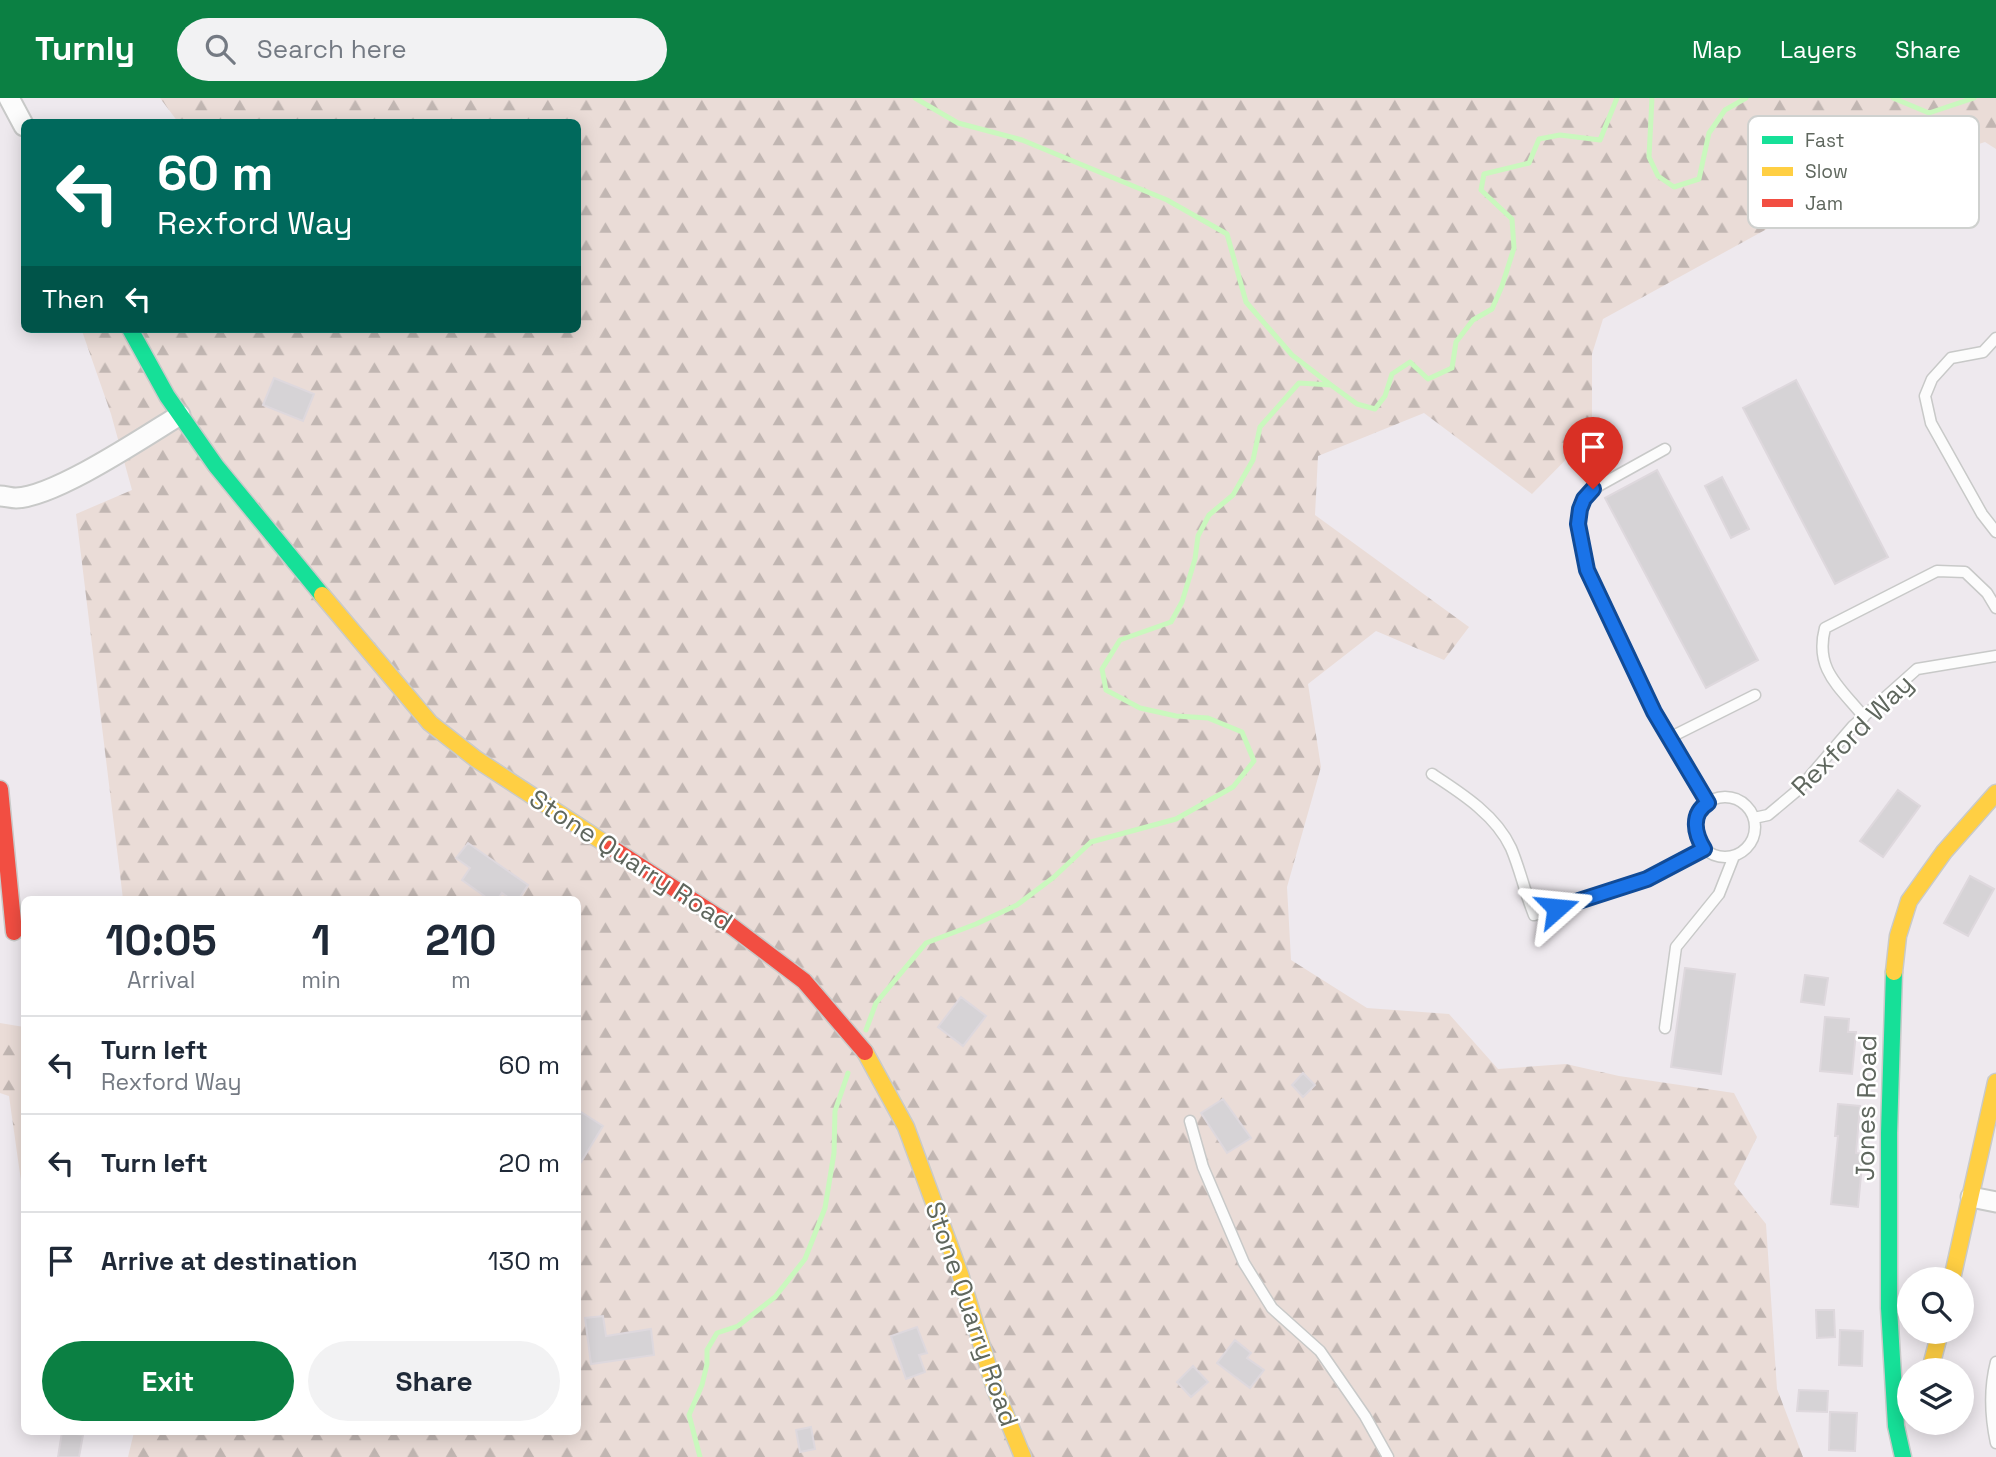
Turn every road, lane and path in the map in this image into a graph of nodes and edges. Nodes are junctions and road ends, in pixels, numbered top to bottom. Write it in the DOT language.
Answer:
graph roads {
  1 [pos="9,98"];
  2 [pos="21,120"];
  3 [pos="132,333"];
  4 [pos="1996,338"];
  5 [pos="180,415"];
  6 [pos="1665,449"];
  7 [pos="0,496"];
  8 [pos="1996,532"];
  9 [pos="1996,608"];
  10 [pos="1996,656"];
  11 [pos="1755,695"];
  12 [pos="1864,717"];
  13 [pos="1670,738"];
  14 [pos="1432,775"];
  15 [pos="0,789"];
  16 [pos="1996,793"];
  17 [pos="1708,803"];
  18 [pos="1754,818"];
  19 [pos="1704,849"];
  20 [pos="1734,856"];
  21 [pos="14,932"];
  22 [pos="1665,1028"];
  23 [pos="1996,1082"];
  24 [pos="1190,1121"];
  25 [pos="1970,1197"];
  26 [pos="1996,1202"];
  27 [pos="1955,1267"];
  28 [pos="1889,1308"];
  29 [pos="1897,1309"];
  30 [pos="1996,1362"];
  31 [pos="1916,1435"];
  32 [pos="1996,1443"];
  33 [pos="1023,1457"];
  34 [pos="1388,1457"];
  35 [pos="1903,1457"];
  36 [pos="1911,1457"];
  1 -- 2 [label="street"];
  3 -- 5 [label="street, Stone Quarry Road"];
  4 -- 8 [label="lane"];
  5 -- 7 [label="street"];
  5 -- 33 [label="street, Stone Quarry Road"];
  6 -- 13 [label="lane"];
  9 -- 12 [label="lane"];
  10 -- 12 [label="lane, Rexford Way"];
  11 -- 13 [label="lane"];
  12 -- 18 [label="lane, Rexford Way"];
  13 -- 17 [label="lane"];
  14 -- 19 [label="lane"];
  15 -- 21 [label="street"];
  16 -- 28 [label="street, Jones Road"];
  17 -- 18 [label="lane"];
  17 -- 19 [label="lane"];
  18 -- 20 [label="lane"];
  19 -- 20 [label="lane"];
  20 -- 22 [label="lane"];
  23 -- 25 [label="street"];
  24 -- 34 [label="lane"];
  25 -- 26 [label="street"];
  25 -- 27 [label="street"];
  28 -- 29 [label="street"];
  28 -- 35 [label="street, Jones Road"];
  30 -- 32 [label="lane"];
  31 -- 36 [label="street"];
}
